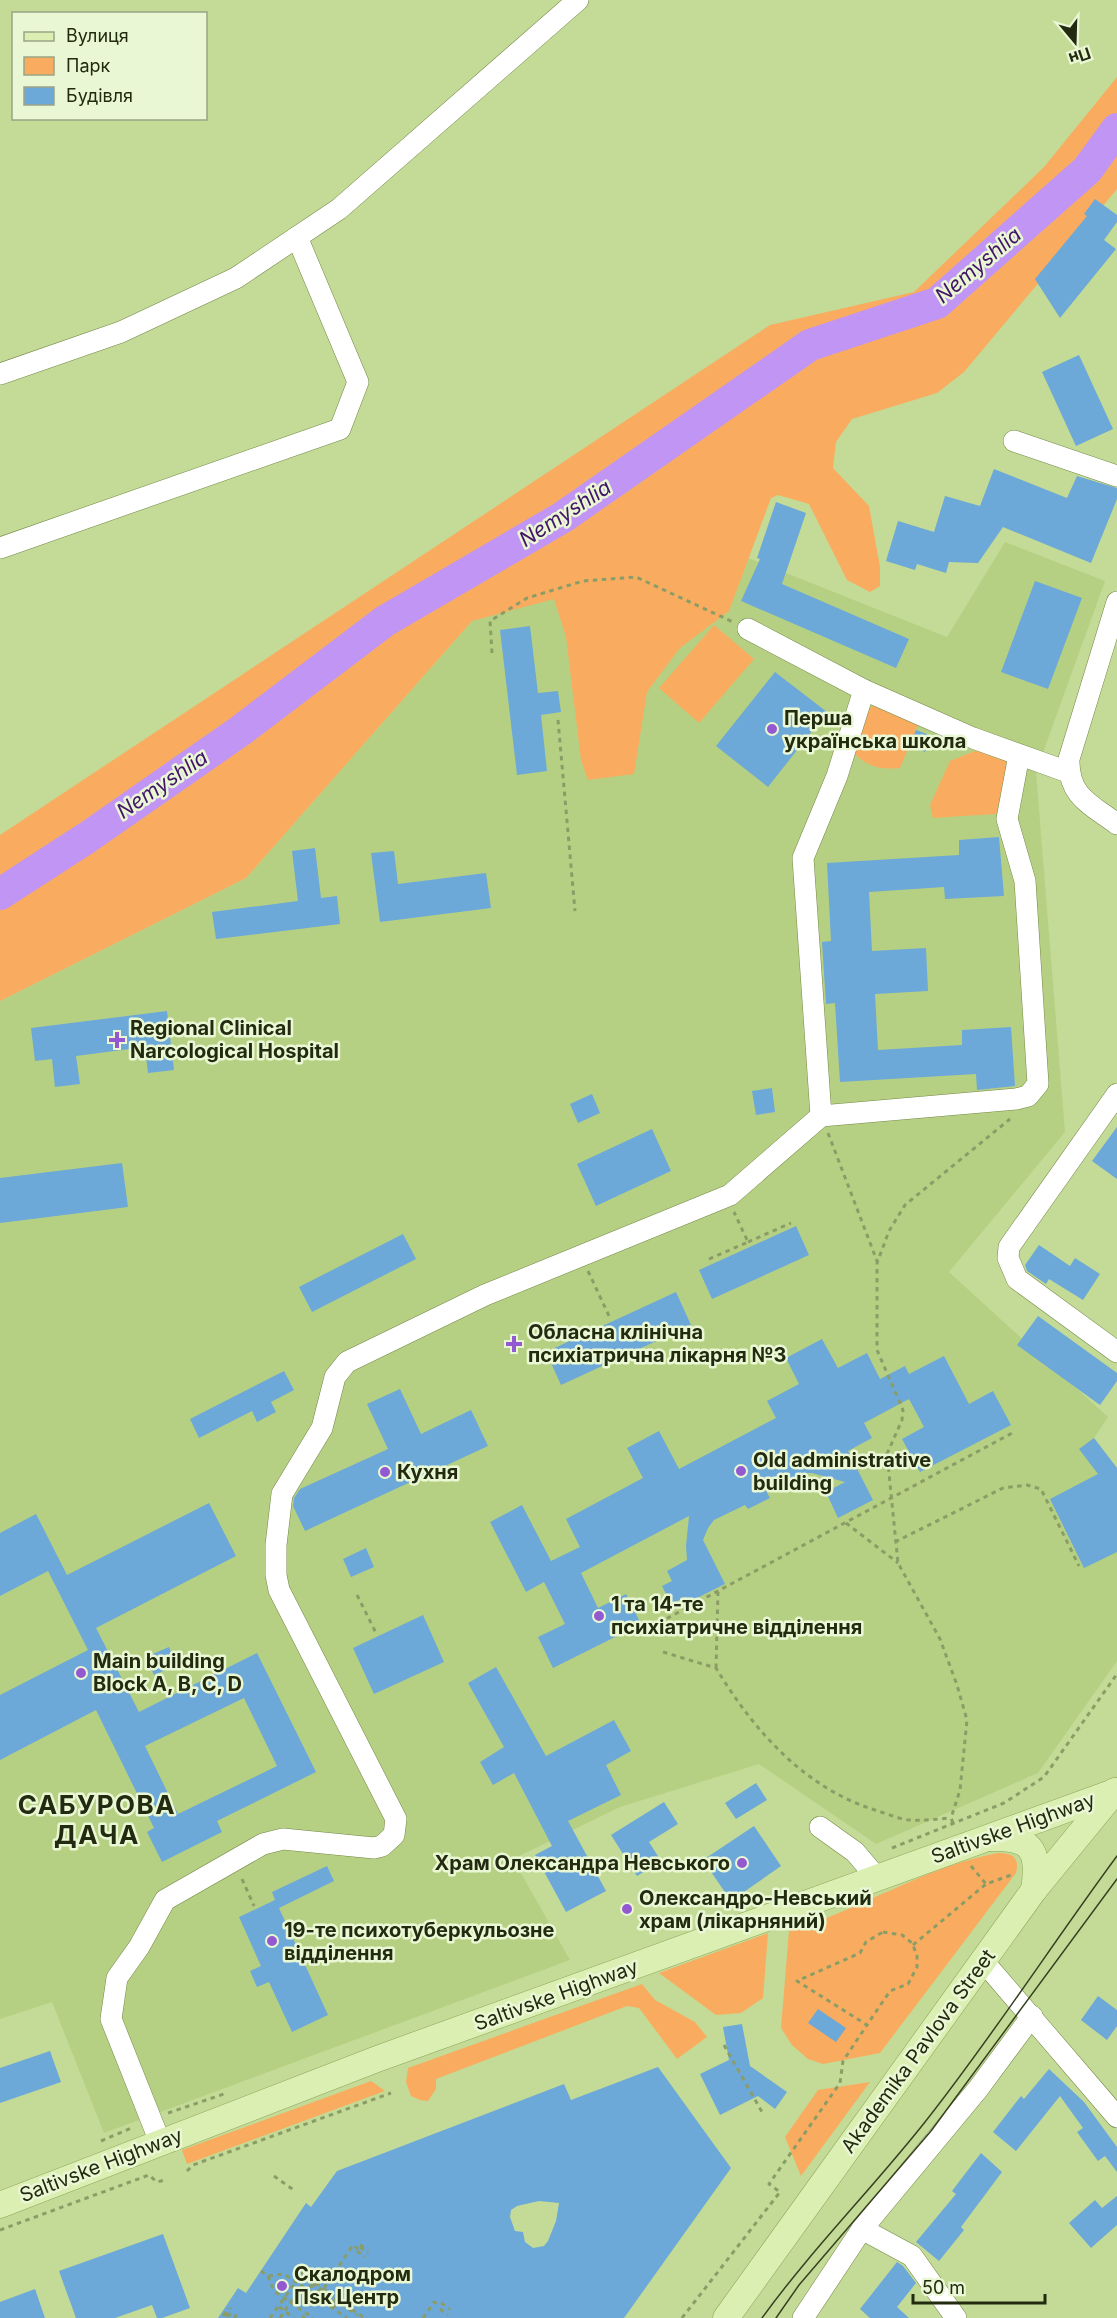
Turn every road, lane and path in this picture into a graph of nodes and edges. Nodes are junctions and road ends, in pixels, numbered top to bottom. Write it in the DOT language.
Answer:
graph roads {
  1 [pos="578,0"];
  2 [pos="297,237"];
  3 [pos="0,374"];
  4 [pos="1014,441"];
  5 [pos="1117,476"];
  6 [pos="0,548"];
  7 [pos="1117,602"];
  8 [pos="748,629"];
  9 [pos="492,653"];
  10 [pos="864,690"];
  11 [pos="558,720"];
  12 [pos="1019,755"];
  13 [pos="1068,772"];
  14 [pos="1117,824"];
  15 [pos="575,911"];
  16 [pos="1117,1094"];
  17 [pos="1028,1096"];
  18 [pos="821,1116"];
  19 [pos="727,1197"];
  20 [pos="791,1223"];
  21 [pos="748,1242"];
  22 [pos="581,1256"];
  23 [pos="709,1259"];
  24 [pos="877,1263"];
  25 [pos="609,1318"];
  26 [pos="1117,1352"];
  27 [pos="1014,1432"];
  28 [pos="890,1500"];
  29 [pos="846,1523"];
  30 [pos="895,1542"];
  31 [pos="898,1563"];
  32 [pos="1079,1566"];
  33 [pos="718,1592"];
  34 [pos="357,1594"];
  35 [pos="651,1627"];
  36 [pos="376,1633"];
  37 [pos="663,1652"];
  38 [pos="716,1668"];
  39 [pos="1117,1674"];
  40 [pos="1044,1777"];
  41 [pos="1116,1790"];
  42 [pos="951,1818"];
  43 [pos="952,1824"];
  44 [pos="820,1827"];
  45 [pos="987,1838"];
  46 [pos="967,1860"];
  47 [pos="234,1861"];
  48 [pos="877,1878"];
  49 [pos="1025,1881"];
  50 [pos="986,1884"];
  51 [pos="254,1906"];
  52 [pos="913,1945"];
  53 [pos="984,1962"];
  54 [pos="1032,2016"];
  55 [pos="867,2025"];
  56 [pos="724,2045"];
  57 [pos="391,2093"];
  58 [pos="762,2112"];
  59 [pos="1117,2117"];
  60 [pos="160,2142"];
  61 [pos="187,2171"];
  62 [pos="274,2176"];
  63 [pos="165,2180"];
  64 [pos="295,2191"];
  65 [pos="0,2205"];
  66 [pos="0,2229"];
  67 [pos="862,2229"];
  68 [pos="363,2250"];
  69 [pos="261,2271"];
  70 [pos="268,2276"];
  71 [pos="309,2285"];
  72 [pos="323,2289"];
  73 [pos="317,2294"];
  74 [pos="278,2307"];
  75 [pos="294,2307"];
  76 [pos="231,2309"];
  77 [pos="284,2312"];
  78 [pos="449,2312"];
  79 [pos="238,2313"];
  80 [pos="225,2317"];
  81 [pos="307,2317"];
  82 [pos="361,2317"];
  83 [pos="234,2318"];
  84 [pos="270,2318"];
  85 [pos="280,2318"];
  86 [pos="293,2318"];
  87 [pos="346,2318"];
  88 [pos="424,2318"];
  89 [pos="682,2318"];
  90 [pos="726,2318"];
  91 [pos="803,2318"];
  92 [pos="956,2318"];
  1 -- 2 [label="street"];
  2 -- 3 [label="street"];
  2 -- 6 [label="street"];
  4 -- 5 [label="street"];
  7 -- 13 [label="street"];
  8 -- 9 [label="path"];
  8 -- 10 [label="street"];
  10 -- 12 [label="street"];
  10 -- 18 [label="street"];
  11 -- 15 [label="path"];
  12 -- 13 [label="street"];
  12 -- 17 [label="street"];
  13 -- 14 [label="street"];
  16 -- 26 [label="street"];
  17 -- 18 [label="street"];
  17 -- 24 [label="path"];
  18 -- 19 [label="street"];
  18 -- 24 [label="path"];
  19 -- 21 [label="path"];
  19 -- 22 [label="street"];
  20 -- 21 [label="path"];
  21 -- 23 [label="path"];
  22 -- 25 [label="path"];
  22 -- 47 [label="street"];
  24 -- 28 [label="path"];
  27 -- 28 [label="path"];
  28 -- 29 [label="path"];
  28 -- 30 [label="path"];
  29 -- 31 [label="path"];
  29 -- 33 [label="path"];
  30 -- 31 [label="path"];
  30 -- 32 [label="path"];
  31 -- 42 [label="path"];
  33 -- 35 [label="path"];
  33 -- 38 [label="path"];
  34 -- 36 [label="path"];
  37 -- 38 [label="path"];
  38 -- 42 [label="path"];
  39 -- 40 [label="path"];
  41 -- 45 [label="main road, Saltivske Highway"];
  41 -- 49 [label="main road, Akademika Pavlova Street"];
  42 -- 43 [label="path"];
  44 -- 48 [label="street"];
  45 -- 48 [label="main road, Saltivske Highway"];
  45 -- 49 [label="main road"];
  46 -- 50 [label="path"];
  47 -- 51 [label="path"];
  47 -- 60 [label="street"];
  48 -- 60 [label="main road, Saltivske Highway"];
  49 -- 50 [label="path"];
  49 -- 53 [label="main road, Akademika Pavlova Street"];
  50 -- 52 [label="path"];
  52 -- 55 [label="path"];
  52 -- 55 [label="path"];
  53 -- 54 [label="street"];
  53 -- 90 [label="main road, Akademika Pavlova Street"];
  54 -- 59 [label="street"];
  54 -- 67 [label="street"];
  55 -- 89 [label="path"];
  56 -- 58 [label="path"];
  57 -- 61 [label="path"];
  60 -- 65 [label="main road, Saltivske Highway"];
  62 -- 64 [label="path"];
  63 -- 66 [label="path"];
  67 -- 91 [label="street"];
  67 -- 92 [label="street"];
  68 -- 72 [label="path"];
  69 -- 70 [label="path"];
  70 -- 81 [label="path"];
  70 -- 87 [label="path"];
  71 -- 73 [label="path"];
  72 -- 74 [label="path"];
  72 -- 77 [label="path"];
  72 -- 82 [label="path"];
  74 -- 84 [label="path"];
  74 -- 86 [label="path"];
  75 -- 81 [label="path"];
  76 -- 80 [label="path"];
  77 -- 85 [label="path"];
  77 -- 86 [label="path"];
  78 -- 88 [label="path"];
  79 -- 83 [label="path"];
}
